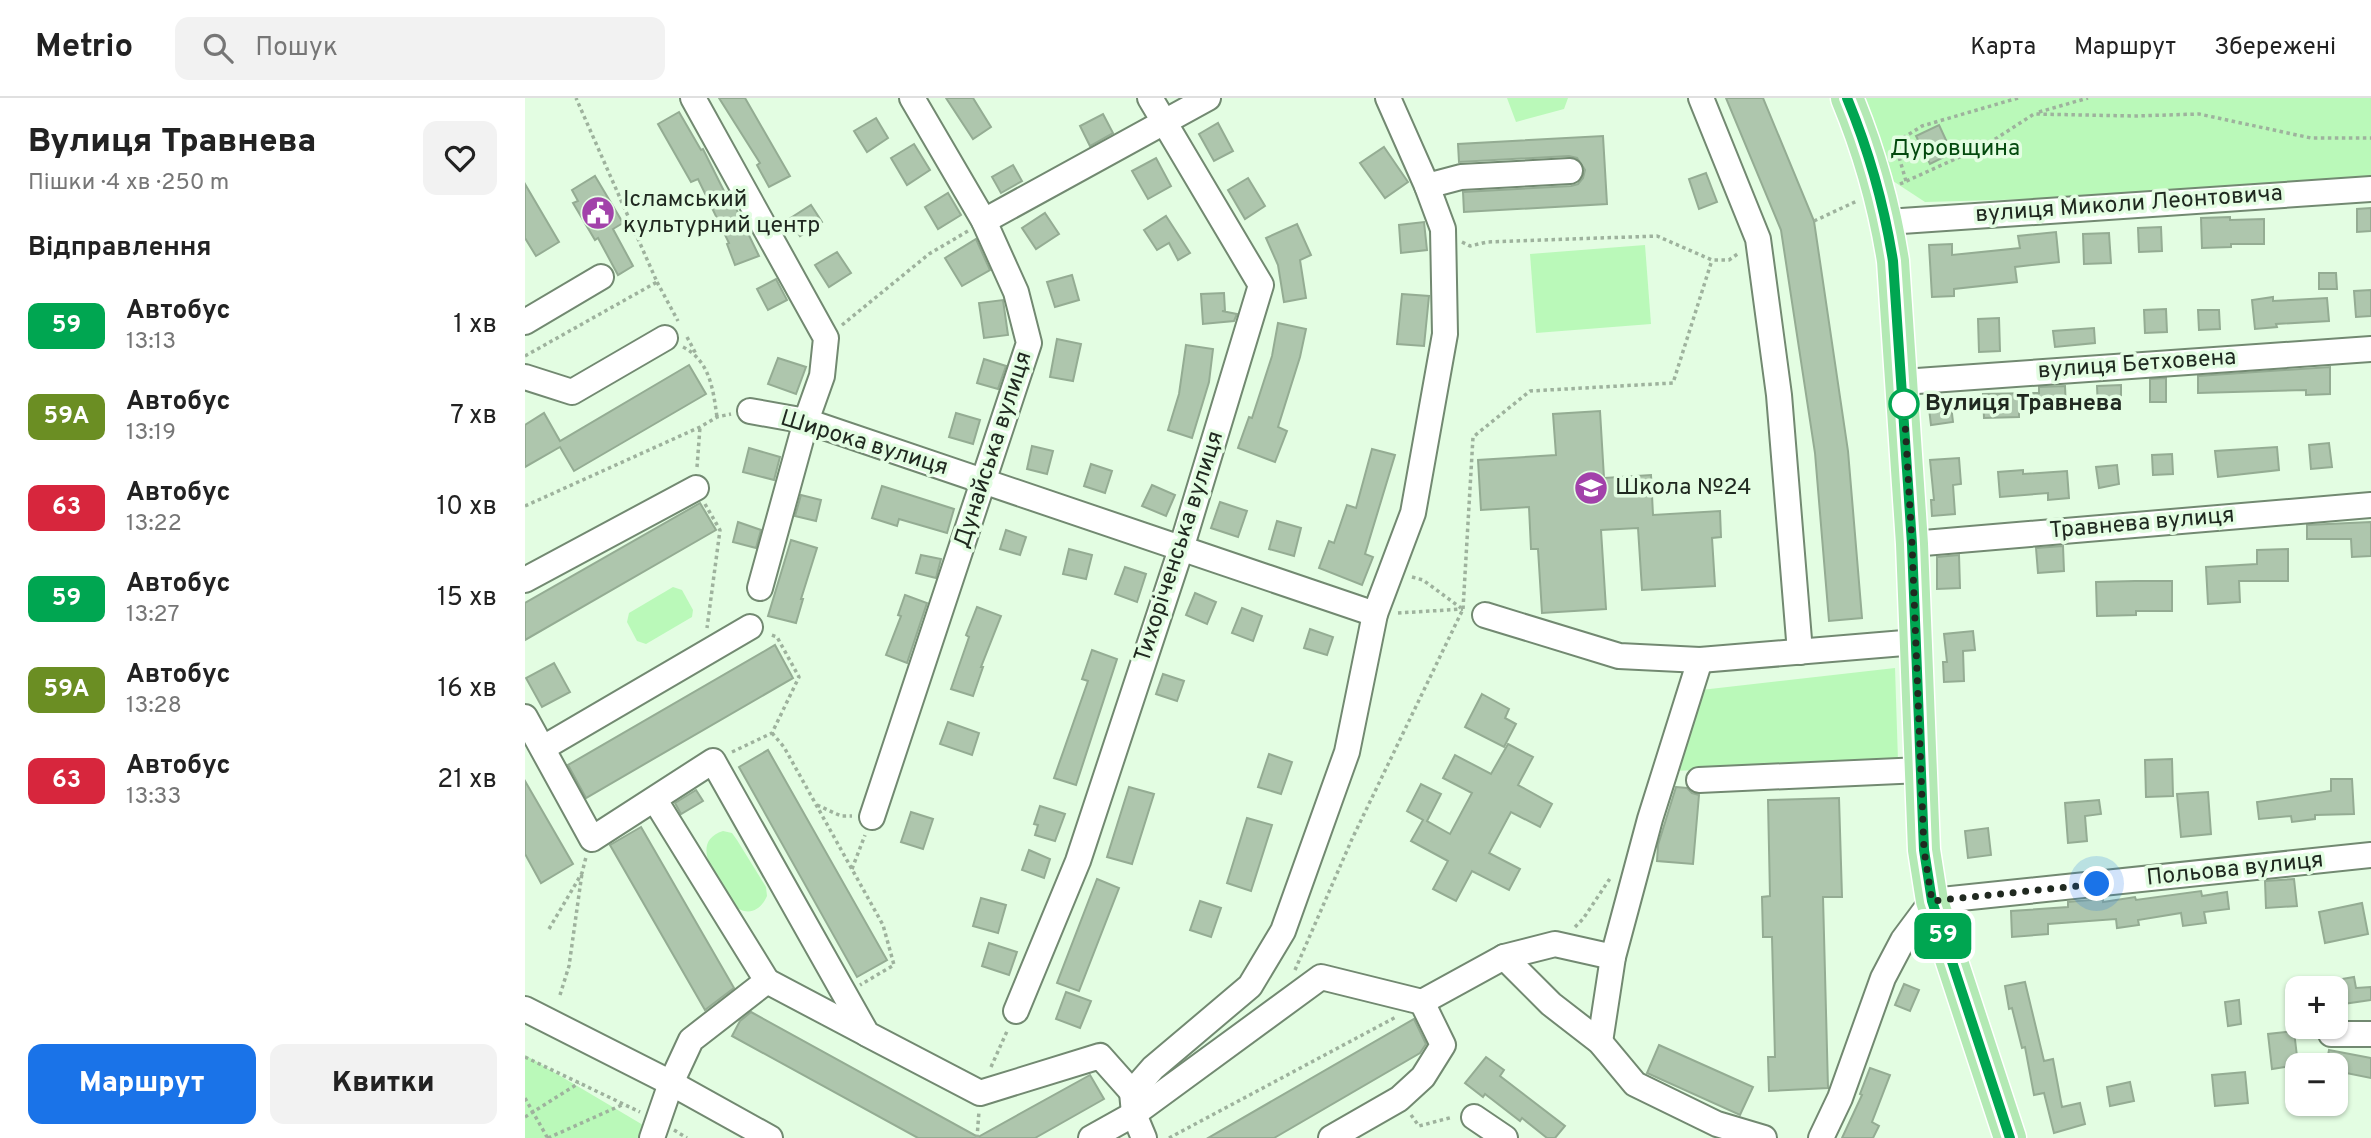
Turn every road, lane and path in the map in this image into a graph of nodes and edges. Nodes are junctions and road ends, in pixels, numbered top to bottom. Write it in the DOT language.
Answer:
graph roads {
  1 [pos="576,98"];
  2 [pos="693,98"];
  3 [pos="912,98"];
  4 [pos="1150,98"];
  5 [pos="1208,98"];
  6 [pos="1388,98"];
  7 [pos="1701,98"];
  8 [pos="1847,98"];
  9 [pos="1999,98"];
  10 [pos="2018,98"];
  11 [pos="2088,98"];
  12 [pos="2004,102"];
  13 [pos="2034,114"];
  14 [pos="1165,123"];
  15 [pos="2371,138"];
  16 [pos="1570,171"];
  17 [pos="1427,186"];
  18 [pos="2371,189"];
  19 [pos="1891,198"];
  20 [pos="985,221"];
  21 [pos="1814,221"];
  22 [pos="1470,246"];
  23 [pos="1712,260"];
  24 [pos="1729,260"];
  25 [pos="601,277"];
  26 [pos="657,282"];
  27 [pos="525,322"];
  28 [pos="665,338"];
  29 [pos="826,338"];
  30 [pos="2371,349"];
  31 [pos="696,354"];
  32 [pos="525,356"];
  33 [pos="525,377"];
  34 [pos="1903,382"];
  35 [pos="750,411"];
  36 [pos="806,421"];
  37 [pos="700,428"];
  38 [pos="984,482"];
  39 [pos="696,488"];
  40 [pos="2371,505"];
  41 [pos="525,506"];
  42 [pos="1912,544"];
  43 [pos="1181,549"];
  44 [pos="525,580"];
  45 [pos="1423,580"];
  46 [pos="760,588"];
  47 [pos="1474,612"];
  48 [pos="1375,614"];
  49 [pos="750,627"];
  50 [pos="1916,642"];
  51 [pos="1800,652"];
  52 [pos="703,654"];
  53 [pos="1700,660"];
  54 [pos="525,717"];
  55 [pos="772,733"];
  56 [pos="543,748"];
  57 [pos="713,761"];
  58 [pos="1921,770"];
  59 [pos="1699,780"];
  60 [pos="655,800"];
  61 [pos="872,817"];
  62 [pos="592,839"];
  63 [pos="2371,855"];
  64 [pos="582,873"];
  65 [pos="1613,875"];
  66 [pos="1932,901"];
  67 [pos="549,929"];
  68 [pos="1555,944"];
  69 [pos="1504,957"];
  70 [pos="1613,957"];
  71 [pos="1294,972"];
  72 [pos="767,982"];
  73 [pos="838,985"];
  74 [pos="560,995"];
  75 [pos="803,1002"];
  76 [pos="1422,1002"];
  77 [pos="525,1009"];
  78 [pos="1016,1011"];
  79 [pos="867,1034"];
  80 [pos="2348,1034"];
  81 [pos="2371,1034"];
  82 [pos="1600,1042"];
  83 [pos="525,1057"];
  84 [pos="579,1083"];
  85 [pos="671,1083"];
  86 [pos="980,1093"];
  87 [pos="525,1098"];
  88 [pos="1133,1103"];
  89 [pos="624,1104"];
  90 [pos="533,1112"];
  91 [pos="525,1117"];
  92 [pos="1474,1117"];
  93 [pos="1450,1119"];
  94 [pos="1419,1126"];
  95 [pos="655,1129"];
  96 [pos="546,1138"];
  97 [pos="687,1138"];
  98 [pos="770,1138"];
  99 [pos="977,1138"];
  100 [pos="1091,1138"];
  101 [pos="1144,1138"];
  102 [pos="1169,1138"];
  103 [pos="1331,1138"];
  104 [pos="1505,1138"];
  105 [pos="1764,1138"];
  106 [pos="1821,1138"];
  107 [pos="2010,1138"];
  1 -- 26 [label="path"];
  2 -- 29 [label="street"];
  3 -- 20 [label="street, Дунайська вулиця"];
  4 -- 14 [label="street, Тихоріченська вулиця"];
  5 -- 14 [label="street"];
  6 -- 17 [label="street"];
  7 -- 51 [label="street"];
  8 -- 19 [label="main road"];
  9 -- 12 [label="path"];
  10 -- 12 [label="path"];
  11 -- 13 [label="path"];
  12 -- 19 [label="path"];
  13 -- 15 [label="path"];
  13 -- 19 [label="path"];
  14 -- 20 [label="street"];
  14 -- 43 [label="street, Тихоріченська вулиця"];
  16 -- 17 [label="street"];
  17 -- 48 [label="street"];
  18 -- 19 [label="street, вулиця Миколи Леонтовича"];
  19 -- 21 [label="path"];
  19 -- 34 [label="main road"];
  20 -- 29 [label="path"];
  20 -- 38 [label="street, Дунайська вулиця"];
  22 -- 23 [label="path"];
  23 -- 24 [label="path"];
  23 -- 47 [label="path"];
  25 -- 27 [label="street"];
  26 -- 31 [label="path"];
  26 -- 32 [label="path"];
  28 -- 31 [label="path"];
  28 -- 33 [label="street"];
  29 -- 36 [label="street"];
  30 -- 34 [label="street, вулиця Бетховена"];
  31 -- 37 [label="path"];
  34 -- 42 [label="main road"];
  35 -- 36 [label="street, Широка вулиця"];
  36 -- 38 [label="street, Широка вулиця"];
  36 -- 46 [label="street"];
  37 -- 39 [label="path"];
  37 -- 41 [label="path"];
  38 -- 43 [label="street, Широка вулиця"];
  38 -- 61 [label="street, Дунайська вулиця"];
  39 -- 44 [label="street"];
  39 -- 52 [label="path"];
  40 -- 42 [label="street, Травнева вулиця"];
  42 -- 50 [label="main road"];
  43 -- 48 [label="street, Широка вулиця"];
  43 -- 78 [label="street, Тихоріченська вулиця"];
  45 -- 47 [label="path"];
  47 -- 48 [label="path"];
  47 -- 53 [label="street"];
  47 -- 71 [label="path"];
  48 -- 88 [label="street"];
  49 -- 52 [label="street"];
  49 -- 55 [label="path"];
  50 -- 51 [label="street"];
  50 -- 58 [label="main road"];
  51 -- 53 [label="street"];
  52 -- 56 [label="street"];
  53 -- 70 [label="street"];
  54 -- 56 [label="street"];
  55 -- 57 [label="path"];
  55 -- 73 [label="path"];
  56 -- 62 [label="street"];
  57 -- 60 [label="street"];
  57 -- 73 [label="street"];
  58 -- 59 [label="street"];
  58 -- 66 [label="main road"];
  60 -- 62 [label="street"];
  60 -- 72 [label="street"];
  62 -- 64 [label="path"];
  63 -- 66 [label="street, Польова вулиця"];
  64 -- 67 [label="path"];
  64 -- 74 [label="path"];
  65 -- 68 [label="path"];
  66 -- 106 [label="street"];
  66 -- 107 [label="main road"];
  68 -- 69 [label="street"];
  68 -- 70 [label="street"];
  69 -- 76 [label="street"];
  69 -- 82 [label="street"];
  70 -- 82 [label="street"];
  72 -- 75 [label="street"];
  72 -- 85 [label="street"];
  73 -- 75 [label="street"];
  73 -- 79 [label="street"];
  75 -- 79 [label="street"];
  76 -- 88 [label="street"];
  76 -- 102 [label="path"];
  76 -- 103 [label="street"];
  77 -- 85 [label="street"];
  78 -- 86 [label="path"];
  79 -- 86 [label="street"];
  80 -- 81 [label="street"];
  82 -- 105 [label="street"];
  83 -- 84 [label="path"];
  84 -- 89 [label="path"];
  84 -- 90 [label="path"];
  85 -- 95 [label="street"];
  85 -- 98 [label="street"];
  86 -- 88 [label="street"];
  86 -- 99 [label="path"];
  87 -- 90 [label="path"];
  88 -- 100 [label="street"];
  88 -- 101 [label="street"];
  89 -- 95 [label="path"];
  89 -- 96 [label="path"];
  90 -- 91 [label="path"];
  90 -- 96 [label="path"];
  92 -- 104 [label="street"];
  93 -- 94 [label="path"];
  95 -- 97 [label="path"];
}
